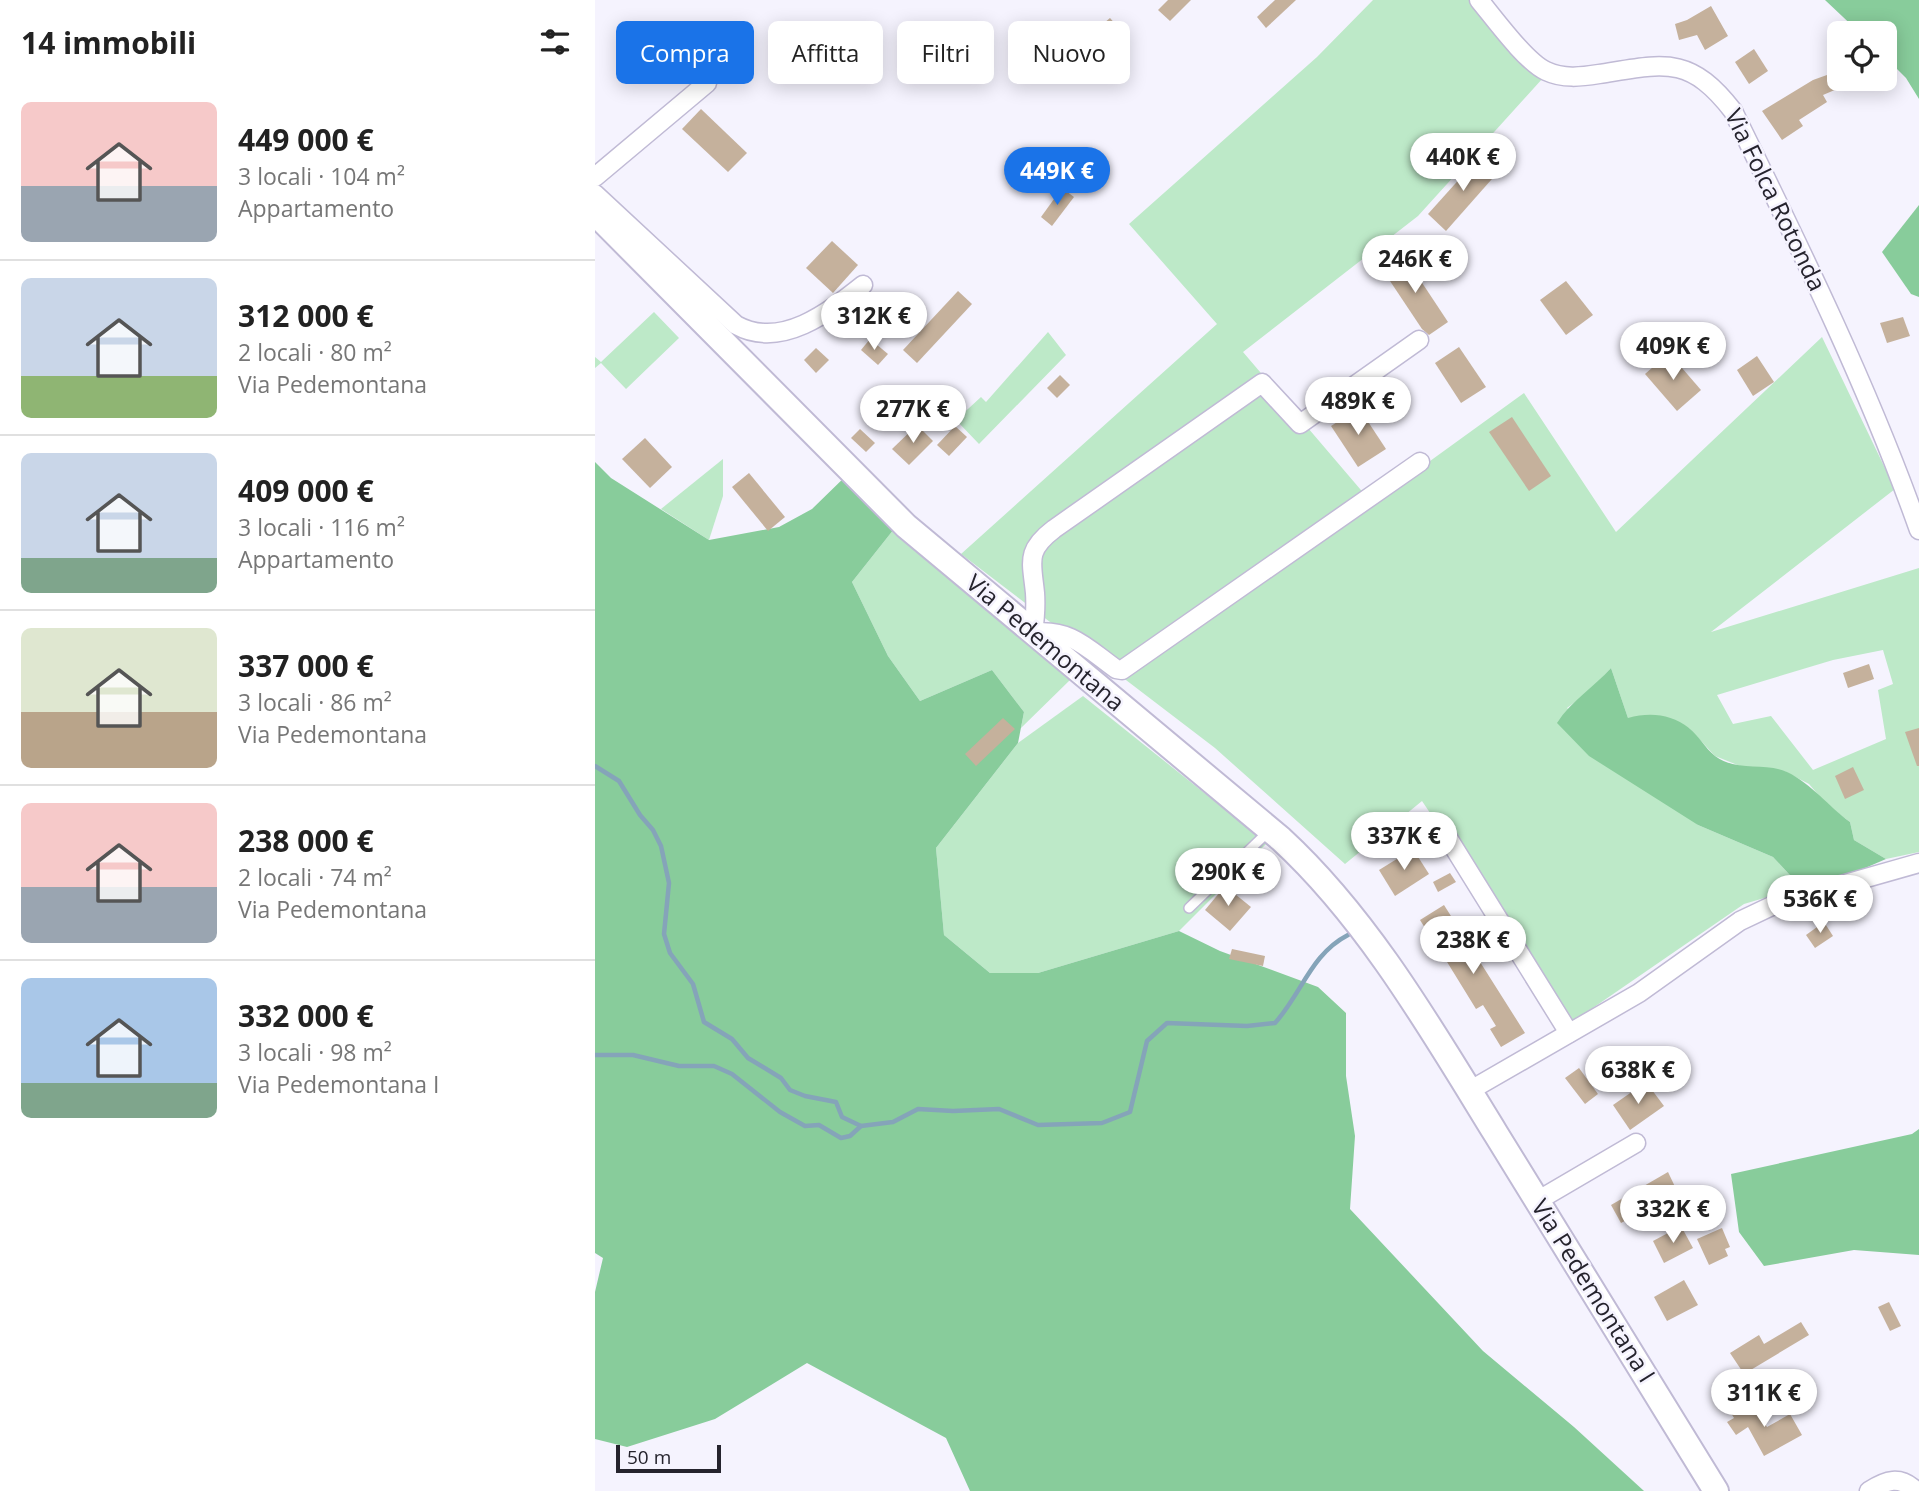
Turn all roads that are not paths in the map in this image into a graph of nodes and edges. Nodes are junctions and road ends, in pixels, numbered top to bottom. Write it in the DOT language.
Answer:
graph roads {
  1 [pos="1479,0"];
  2 [pos="706,84"];
  3 [pos="595,177"];
  4 [pos="595,194"];
  5 [pos="595,213"];
  6 [pos="863,285"];
  7 [pos="1419,341"];
  8 [pos="1420,462"];
  9 [pos="1919,530"];
  10 [pos="1034,633"];
  11 [pos="1271,830"];
  12 [pos="1448,838"];
  13 [pos="1919,863"];
  14 [pos="1189,908"];
  15 [pos="1569,1033"];
  16 [pos="1469,1091"];
  17 [pos="1636,1143"];
  18 [pos="1537,1201"];
  19 [pos="1716,1491"];
  20 [pos="1870,1491"];
  21 [pos="1916,1491"];
  1 -- 9 [label="street, Via Folca Rotonda"];
  2 -- 3 [label="street"];
  4 -- 6 [label="street"];
  5 -- 10 [label="street, Via Pedemontana"];
  7 -- 10 [label="street"];
  8 -- 10 [label="street"];
  10 -- 11 [label="street, Via Pedemontana"];
  11 -- 14 [label="lane"];
  11 -- 16 [label="street, Via Pedemontana"];
  12 -- 15 [label="street"];
  13 -- 15 [label="street"];
  15 -- 16 [label="street"];
  16 -- 18 [label="street, Via Pedemontana I"];
  17 -- 18 [label="street"];
  18 -- 19 [label="street, Via Pedemontana I"];
  20 -- 21 [label="street"];
}
